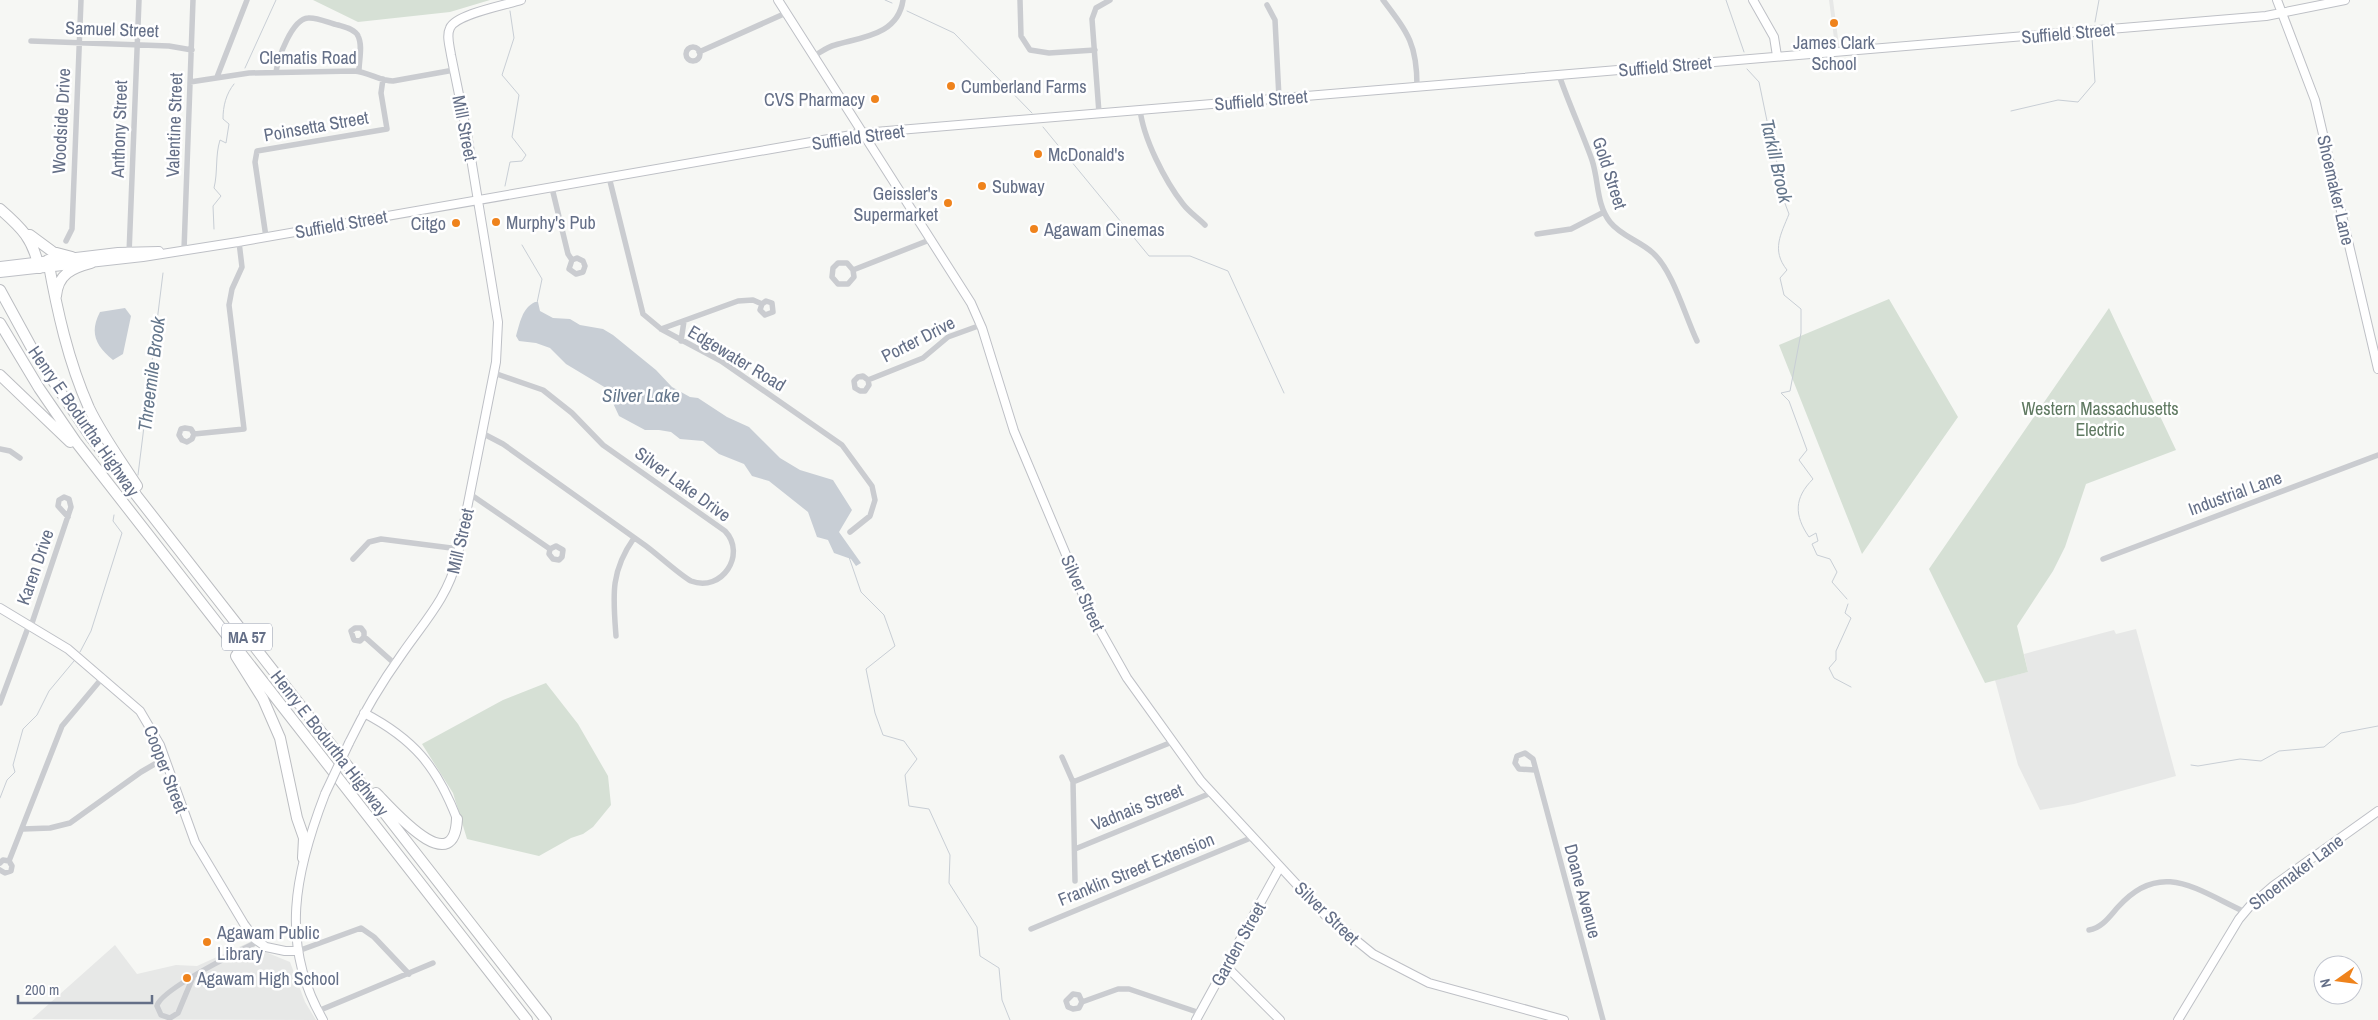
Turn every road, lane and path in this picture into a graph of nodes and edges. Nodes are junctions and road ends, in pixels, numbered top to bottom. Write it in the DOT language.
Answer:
graph roads {
  1 [pos="81,0"];
  2 [pos="139,0"];
  3 [pos="193,0"];
  4 [pos="247,0"];
  5 [pos="522,0"];
  6 [pos="778,0"];
  7 [pos="903,0"];
  8 [pos="1020,0"];
  9 [pos="1110,0"];
  10 [pos="1383,0"];
  11 [pos="1753,0"];
  12 [pos="2277,0"];
  13 [pos="2345,0"];
  14 [pos="1267,5"];
  15 [pos="786,13"];
  16 [pos="2282,14"];
  17 [pos="31,41"];
  18 [pos="80,42"];
  19 [pos="137,45"];
  20 [pos="192,50"];
  21 [pos="1094,50"];
  22 [pos="700,52"];
  23 [pos="814,56"];
  24 [pos="1777,56"];
  25 [pos="454,70"];
  26 [pos="359,71"];
  27 [pos="276,72"];
  28 [pos="1559,75"];
  29 [pos="217,77"];
  30 [pos="383,80"];
  31 [pos="190,82"];
  32 [pos="1417,86"];
  33 [pos="1279,98"];
  34 [pos="1140,109"];
  35 [pos="1099,113"];
  36 [pos="863,133"];
  37 [pos="609,177"];
  38 [pos="552,188"];
  39 [pos="479,202"];
  40 [pos="0,209"];
  41 [pos="1604,212"];
  42 [pos="1205,225"];
  43 [pos="21,228"];
  44 [pos="1537,234"];
  45 [pos="266,237"];
  46 [pos="932,239"];
  47 [pos="66,241"];
  48 [pos="240,242"];
  49 [pos="184,250"];
  50 [pos="129,255"];
  51 [pos="72,257"];
  52 [pos="572,260"];
  53 [pos="91,263"];
  54 [pos="43,264"];
  55 [pos="0,266"];
  56 [pos="853,270"];
  57 [pos="0,273"];
  58 [pos="0,290"];
  59 [pos="55,302"];
  60 [pos="762,304"];
  61 [pos="684,321"];
  62 [pos="0,323"];
  63 [pos="981,325"];
  64 [pos="661,329"];
  65 [pos="681,341"];
  66 [pos="1697,341"];
  67 [pos="2378,369"];
  68 [pos="494,373"];
  69 [pos="0,375"];
  70 [pos="868,380"];
  71 [pos="482,433"];
  72 [pos="194,434"];
  73 [pos="0,449"];
  74 [pos="2378,455"];
  75 [pos="20,458"];
  76 [pos="470,494"];
  77 [pos="132,514"];
  78 [pos="68,517"];
  79 [pos="850,532"];
  80 [pos="634,538"];
  81 [pos="459,549"];
  82 [pos="550,549"];
  83 [pos="181,552"];
  84 [pos="353,559"];
  85 [pos="2103,559"];
  86 [pos="188,585"];
  87 [pos="0,608"];
  88 [pos="30,625"];
  89 [pos="616,636"];
  90 [pos="364,637"];
  91 [pos="395,664"];
  92 [pos="103,677"];
  93 [pos="0,703"];
  94 [pos="364,713"];
  95 [pos="312,720"];
  96 [pos="1172,742"];
  97 [pos="1062,757"];
  98 [pos="165,758"];
  99 [pos="1536,770"];
  100 [pos="1073,782"];
  101 [pos="1211,793"];
  102 [pos="2378,812"];
  103 [pos="457,819"];
  104 [pos="23,828"];
  105 [pos="1253,837"];
  106 [pos="1075,849"];
  107 [pos="303,858"];
  108 [pos="9,861"];
  109 [pos="0,863"];
  110 [pos="1280,867"];
  111 [pos="0,870"];
  112 [pos="1075,881"];
  113 [pos="2245,912"];
  114 [pos="1032,929"];
  115 [pos="2089,930"];
  116 [pos="257,942"];
  117 [pos="298,951"];
  118 [pos="434,963"];
  119 [pos="1226,966"];
  120 [pos="409,974"];
  121 [pos="193,977"];
  122 [pos="1082,1002"];
  123 [pos="318,1010"];
  124 [pos="1198,1016"];
  125 [pos="323,1020"];
  126 [pos="528,1020"];
  127 [pos="546,1020"];
  128 [pos="1280,1020"];
  129 [pos="1564,1020"];
  130 [pos="1602,1020"];
  131 [pos="2178,1020"];
  1 -- 18 [label="street, Woodside Drive"];
  2 -- 19 [label="street, Anthony Street"];
  3 -- 20 [label="street, Valentine Street"];
  4 -- 29 [label="street"];
  5 -- 25 [label="street, Mill Street"];
  6 -- 15 [label="street, Silver Street"];
  7 -- 23 [label="street"];
  8 -- 21 [label="street"];
  9 -- 21 [label="street"];
  10 -- 32 [label="street"];
  11 -- 24 [label="street"];
  12 -- 16 [label="street, Shoemaker Lane"];
  13 -- 16 [label="street, Suffield Street"];
  14 -- 33 [label="street"];
  15 -- 22 [label="street"];
  15 -- 23 [label="street, Silver Street"];
  16 -- 24 [label="street, Suffield Street"];
  16 -- 67 [label="street, Shoemaker Lane"];
  17 -- 18 [label="street, Samuel Street"];
  18 -- 19 [label="street, Samuel Street"];
  18 -- 47 [label="street, Woodside Drive"];
  19 -- 20 [label="street, Samuel Street"];
  19 -- 50 [label="street, Anthony Street"];
  20 -- 31 [label="street, Valentine Street"];
  21 -- 35 [label="street"];
  23 -- 36 [label="street, Silver Street"];
  24 -- 28 [label="street, Suffield Street"];
  25 -- 30 [label="street, Clematis Road"];
  25 -- 39 [label="street, Mill Street"];
  26 -- 27 [label="street, Clematis Road"];
  26 -- 27 [label="street"];
  26 -- 30 [label="street, Clematis Road"];
  27 -- 29 [label="street, Clematis Road"];
  28 -- 32 [label="street, Suffield Street"];
  28 -- 41 [label="street, Gold Street"];
  29 -- 31 [label="street, Clematis Road"];
  30 -- 45 [label="street, Poinsetta Street"];
  31 -- 49 [label="street, Valentine Street"];
  32 -- 33 [label="street, Suffield Street"];
  33 -- 34 [label="street, Suffield Street"];
  34 -- 35 [label="street, Suffield Street"];
  34 -- 42 [label="street"];
  35 -- 36 [label="street, Suffield Street"];
  36 -- 37 [label="street, Suffield Street"];
  36 -- 46 [label="street, Silver Street"];
  37 -- 38 [label="street, Suffield Street"];
  37 -- 64 [label="street, Edgewater Road"];
  38 -- 39 [label="street, Suffield Street"];
  38 -- 52 [label="street"];
  39 -- 45 [label="street, Suffield Street"];
  39 -- 68 [label="street, Mill Street"];
  40 -- 43 [label="highway"];
  41 -- 44 [label="street"];
  41 -- 66 [label="street, Gold Street"];
  43 -- 51 [label="highway"];
  43 -- 54 [label="highway"];
  45 -- 48 [label="street, Suffield Street"];
  46 -- 56 [label="street"];
  46 -- 63 [label="street, Silver Street"];
  48 -- 49 [label="street, Suffield Street"];
  48 -- 72 [label="street"];
  49 -- 50 [label="street, Suffield Street"];
  50 -- 51 [label="street, Suffield Street"];
  50 -- 53 [label="street, Suffield Street"];
  51 -- 54 [label="street, Suffield Street"];
  53 -- 54 [label="street, Suffield Street"];
  53 -- 59 [label="highway"];
  54 -- 55 [label="street, Suffield Street"];
  54 -- 57 [label="street, Suffield Street"];
  54 -- 59 [label="highway"];
  58 -- 83 [label="highway, Henry E Bodurtha Highway / MA 57"];
  59 -- 83 [label="highway"];
  60 -- 61 [label="street"];
  61 -- 64 [label="street"];
  61 -- 65 [label="street"];
  62 -- 77 [label="highway, Henry E Bodurtha Highway / MA 57"];
  63 -- 70 [label="street, Porter Drive"];
  63 -- 96 [label="street, Silver Street"];
  64 -- 65 [label="street, Edgewater Road"];
  65 -- 79 [label="street, Edgewater Road"];
  68 -- 71 [label="street, Mill Street"];
  68 -- 80 [label="street, Silver Lake Drive"];
  69 -- 77 [label="highway"];
  71 -- 76 [label="street, Mill Street"];
  71 -- 80 [label="street, Silver Lake Drive"];
  73 -- 75 [label="street"];
  74 -- 85 [label="street, Industrial Lane"];
  76 -- 81 [label="street, Mill Street"];
  76 -- 82 [label="street"];
  77 -- 86 [label="highway, Henry E Bodurtha Highway / MA 57"];
  78 -- 88 [label="street, Karen Drive"];
  80 -- 89 [label="street"];
  81 -- 84 [label="street"];
  81 -- 91 [label="street, Mill Street"];
  83 -- 95 [label="highway, Henry E Bodurtha Highway / MA 57"];
  86 -- 107 [label="highway"];
  86 -- 126 [label="highway, Henry E Bodurtha Highway / MA 57"];
  87 -- 88 [label="street, Cooper Street"];
  88 -- 92 [label="street, Cooper Street"];
  88 -- 93 [label="street, Karen Drive"];
  90 -- 91 [label="street"];
  91 -- 94 [label="street, Mill Street"];
  92 -- 98 [label="street, Cooper Street"];
  92 -- 104 [label="street"];
  94 -- 103 [label="street"];
  94 -- 107 [label="street, Mill Street, bridge"];
  95 -- 103 [label="highway"];
  95 -- 127 [label="highway, Henry E Bodurtha Highway / MA 57"];
  96 -- 100 [label="street"];
  96 -- 101 [label="street, Silver Street"];
  97 -- 100 [label="street"];
  98 -- 104 [label="street"];
  98 -- 116 [label="street, Cooper Street"];
  99 -- 130 [label="street, Doane Avenue"];
  100 -- 106 [label="street"];
  101 -- 105 [label="street, Silver Street"];
  101 -- 106 [label="street, Vadnais Street"];
  102 -- 113 [label="street, Shoemaker Lane"];
  104 -- 108 [label="street"];
  105 -- 110 [label="street, Silver Street"];
  105 -- 114 [label="street, Franklin Street Extension"];
  106 -- 112 [label="street"];
  107 -- 117 [label="street, Mill Street"];
  108 -- 109 [label="street"];
  108 -- 111 [label="street"];
  110 -- 119 [label="street, Garden Street"];
  110 -- 129 [label="street, Silver Street"];
  113 -- 115 [label="street"];
  113 -- 131 [label="street, Shoemaker Lane"];
  116 -- 117 [label="street"];
  116 -- 121 [label="street"];
  117 -- 120 [label="street"];
  117 -- 123 [label="street, Mill Street"];
  118 -- 120 [label="street"];
  119 -- 124 [label="street, Garden Street"];
  119 -- 128 [label="street"];
  120 -- 123 [label="street"];
  121 -- 121 [label="street"];
  122 -- 124 [label="street"];
  123 -- 125 [label="street, Mill Street"];
}
